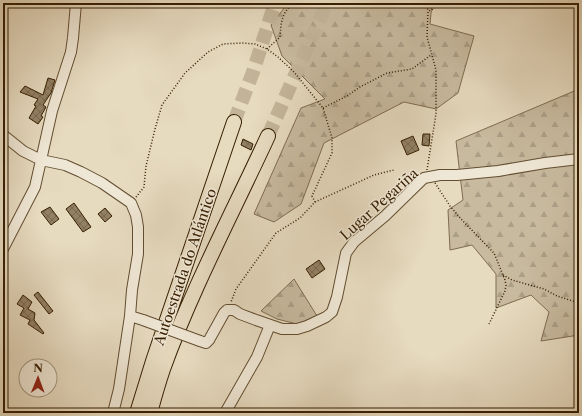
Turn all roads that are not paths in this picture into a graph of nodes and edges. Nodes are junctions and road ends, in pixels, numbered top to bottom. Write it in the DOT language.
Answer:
graph roads {
  1 [pos="76,3"];
  2 [pos="234,122"];
  3 [pos="3,135"];
  4 [pos="268,136"];
  5 [pos="579,159"];
  6 [pos="40,160"];
  7 [pos="3,249"];
  8 [pos="130,316"];
  9 [pos="270,325"];
  10 [pos="113,413"];
  11 [pos="137,413"];
  12 [pos="150,413"];
  13 [pos="225,413"];
  1 -- 6 [label="street"];
  2 -- 11 [label="highway, Autoestrada do Atlántico"];
  3 -- 6 [label="street"];
  4 -- 12 [label="highway, Autoestrada do Atlántico"];
  5 -- 9 [label="street, Lugar Pegariña"];
  6 -- 7 [label="street"];
  6 -- 8 [label="street"];
  8 -- 9 [label="street, Lugar Pegariña, bridge"];
  8 -- 10 [label="street"];
  9 -- 13 [label="street"];
}
